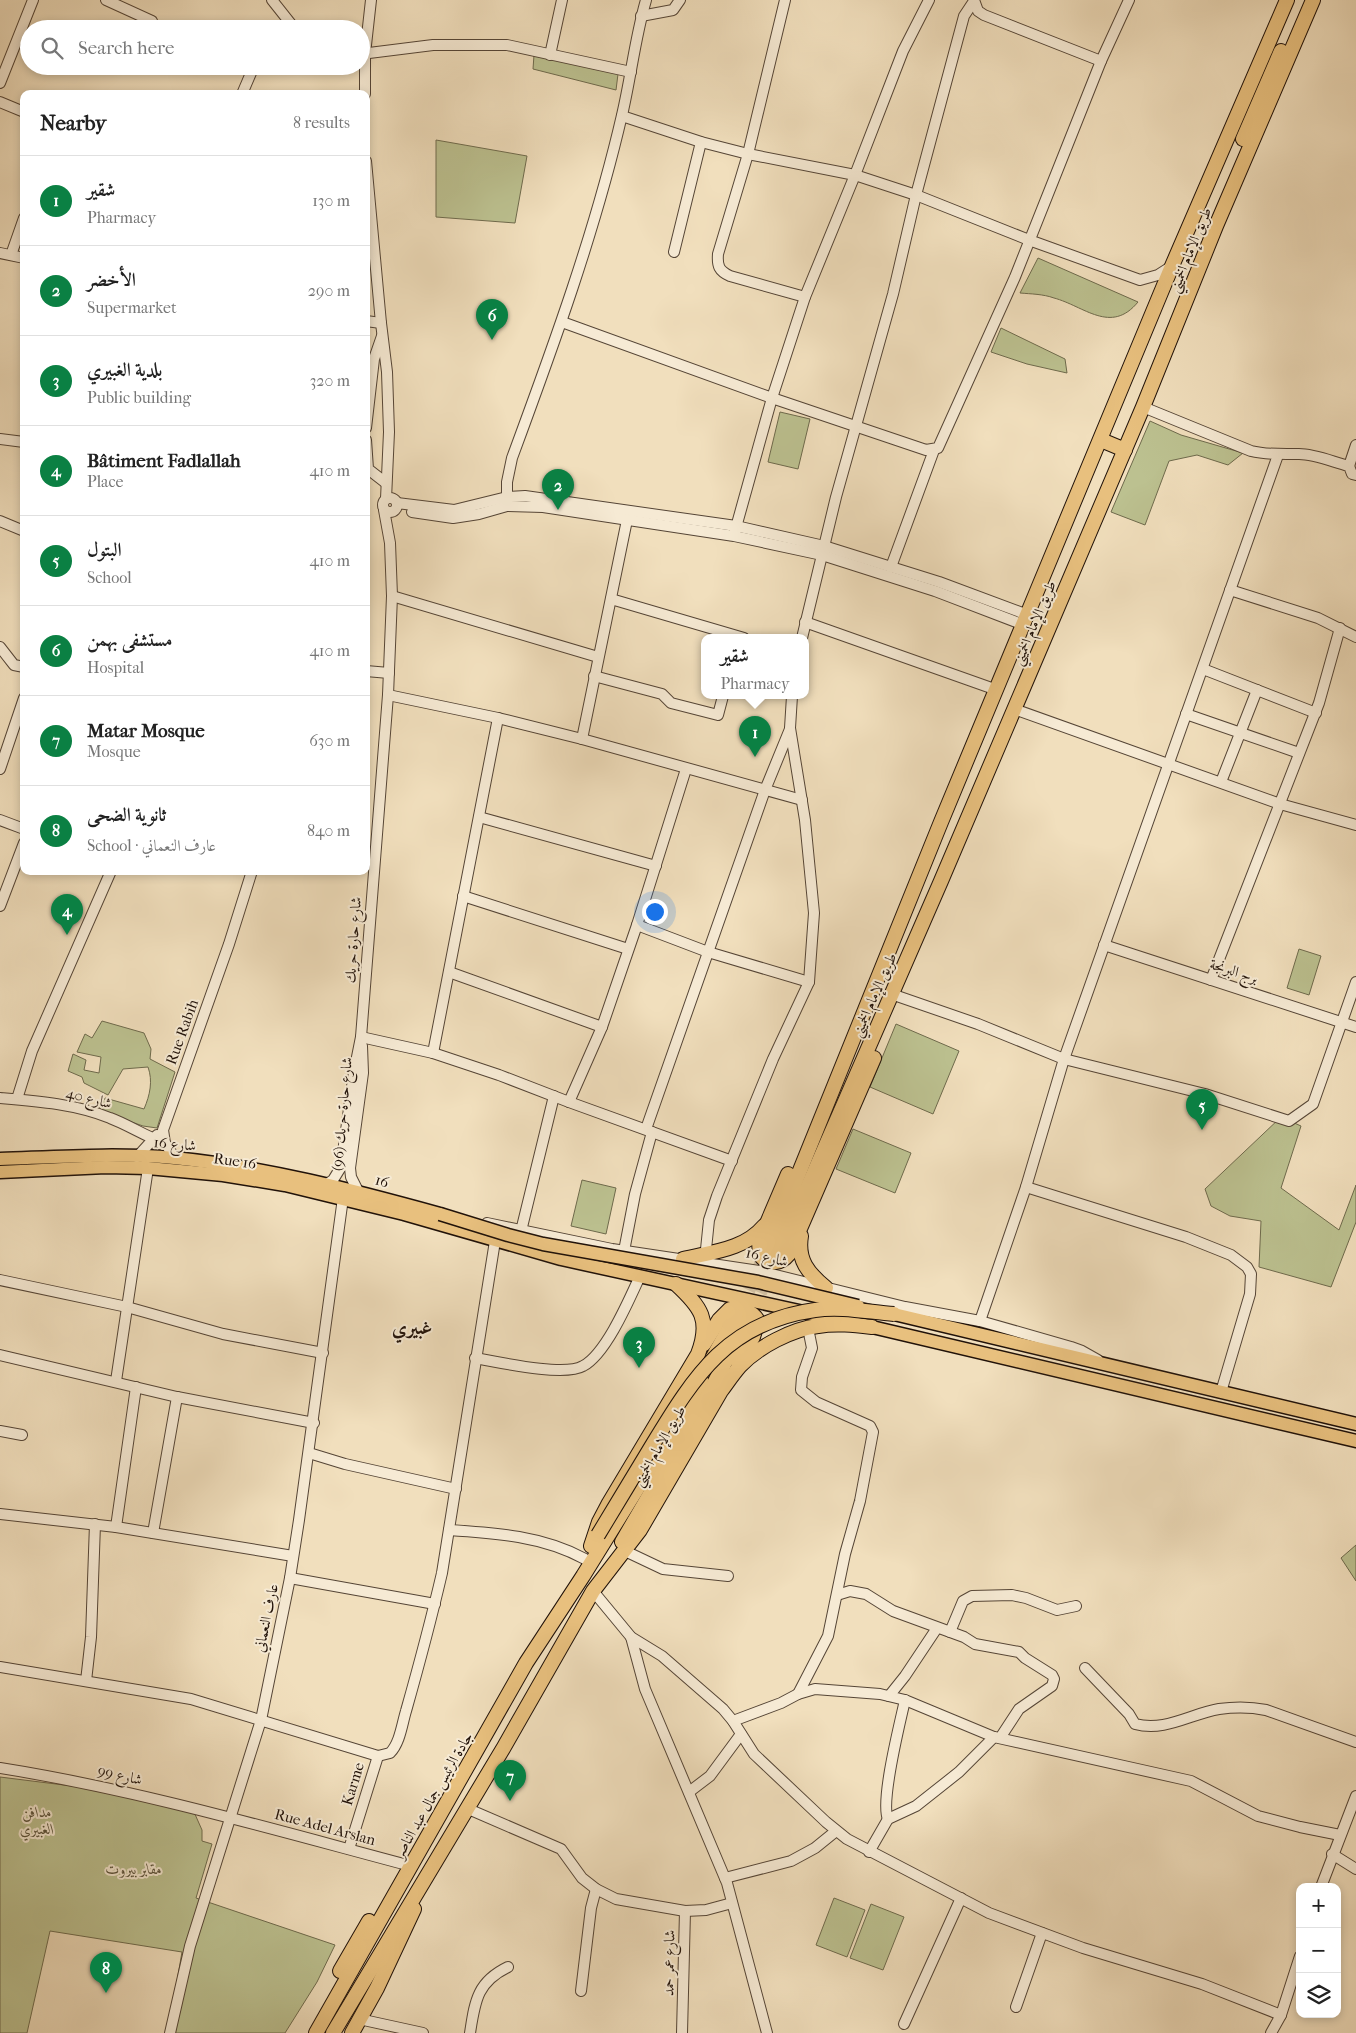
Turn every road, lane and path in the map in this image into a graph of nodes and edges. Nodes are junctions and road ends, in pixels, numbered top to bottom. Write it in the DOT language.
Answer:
graph roads {
  1 [pos="33,0"];
  2 [pos="106,0"];
  3 [pos="272,0"];
  4 [pos="371,0"];
  5 [pos="562,0"];
  6 [pos="646,0"];
  7 [pos="680,0"];
  8 [pos="785,0"];
  9 [pos="929,0"];
  10 [pos="1129,0"];
  11 [pos="1286,0"];
  12 [pos="1303,0"];
  13 [pos="1313,0"];
  14 [pos="974,1"];
  15 [pos="641,16"];
  16 [pos="25,20"];
  17 [pos="150,20"];
  18 [pos="288,20"];
  19 [pos="368,20"];
  20 [pos="20,33"];
  21 [pos="370,53"];
  22 [pos="550,55"];
  23 [pos="1101,61"];
  24 [pos="631,72"];
  25 [pos="250,75"];
  26 [pos="364,75"];
  27 [pos="0,83"];
  28 [pos="244,90"];
  29 [pos="365,90"];
  30 [pos="0,102"];
  31 [pos="20,110"];
  32 [pos="622,116"];
  33 [pos="701,142"];
  34 [pos="748,154"];
  35 [pos="855,175"];
  36 [pos="916,195"];
  37 [pos="370,204"];
  38 [pos="1216,226"];
  39 [pos="20,229"];
  40 [pos="1029,240"];
  41 [pos="674,252"];
  42 [pos="0,253"];
  43 [pos="11,255"];
  44 [pos="20,257"];
  45 [pos="1172,266"];
  46 [pos="805,297"];
  47 [pos="370,322"];
  48 [pos="562,322"];
  49 [pos="381,323"];
  50 [pos="383,335"];
  51 [pos="370,394"];
  52 [pos="772,398"];
  53 [pos="1144,407"];
  54 [pos="856,426"];
  55 [pos="0,439"];
  56 [pos="1101,440"];
  57 [pos="20,442"];
  58 [pos="1356,445"];
  59 [pos="934,450"];
  60 [pos="1125,450"];
  61 [pos="1278,455"];
  62 [pos="370,471"];
  63 [pos="1353,474"];
  64 [pos="386,483"];
  65 [pos="507,502"];
  66 [pos="393,508"];
  67 [pos="627,520"];
  68 [pos="0,521"];
  69 [pos="20,529"];
  70 [pos="735,531"];
  71 [pos="823,550"];
  72 [pos="891,567"];
  73 [pos="1230,590"];
  74 [pos="392,596"];
  75 [pos="611,599"];
  76 [pos="1026,620"];
  77 [pos="805,622"];
  78 [pos="1340,628"];
  79 [pos="726,634"];
  80 [pos="803,634"];
  81 [pos="1356,637"];
  82 [pos="0,648"];
  83 [pos="598,657"];
  84 [pos="20,666"];
  85 [pos="1202,669"];
  86 [pos="370,671"];
  87 [pos="389,673"];
  88 [pos="594,676"];
  89 [pos="997,690"];
  90 [pos="1257,690"];
  91 [pos="388,695"];
  92 [pos="722,699"];
  93 [pos="788,699"];
  94 [pos="1014,709"];
  95 [pos="20,710"];
  96 [pos="1316,713"];
  97 [pos="1186,714"];
  98 [pos="498,718"];
  99 [pos="790,728"];
  100 [pos="1240,732"];
  101 [pos="582,739"];
  102 [pos="1299,753"];
  103 [pos="1167,764"];
  104 [pos="0,769"];
  105 [pos="686,769"];
  106 [pos="1221,782"];
  107 [pos="765,790"];
  108 [pos="802,800"];
  109 [pos="1280,804"];
  110 [pos="479,817"];
  111 [pos="0,820"];
  112 [pos="941,822"];
  113 [pos="1356,825"];
  114 [pos="20,828"];
  115 [pos="961,832"];
  116 [pos="20,854"];
  117 [pos="370,855"];
  118 [pos="656,866"];
  119 [pos="109,875"];
  120 [pos="251,875"];
  121 [pos="369,875"];
  122 [pos="463,896"];
  123 [pos="0,906"];
  124 [pos="637,925"];
  125 [pos="1104,945"];
  126 [pos="628,949"];
  127 [pos="708,952"];
  128 [pos="902,970"];
  129 [pos="448,972"];
  130 [pos="1211,980"];
  131 [pos="809,982"];
  132 [pos="1356,982"];
  133 [pos="897,996"];
  134 [pos="868,1001"];
  135 [pos="1342,1022"];
  136 [pos="602,1027"];
  137 [pos="1356,1027"];
  138 [pos="361,1037"];
  139 [pos="433,1052"];
  140 [pos="1064,1059"];
  141 [pos="554,1096"];
  142 [pos="0,1098"];
  143 [pos="17,1099"];
  144 [pos="569,1102"];
  145 [pos="352,1120"];
  146 [pos="163,1130"];
  147 [pos="649,1131"];
  148 [pos="153,1139"];
  149 [pos="165,1143"];
  150 [pos="137,1157"];
  151 [pos="174,1158"];
  152 [pos="0,1159"];
  153 [pos="732,1161"];
  154 [pos="148,1168"];
  155 [pos="0,1172"];
  156 [pos="327,1184"];
  157 [pos="1026,1187"];
  158 [pos="358,1191"];
  159 [pos="344,1193"];
  160 [pos="411,1206"];
  161 [pos="440,1214"];
  162 [pos="770,1217"];
  163 [pos="802,1225"];
  164 [pos="521,1231"];
  165 [pos="495,1241"];
  166 [pos="618,1250"];
  167 [pos="683,1259"];
  168 [pos="705,1259"];
  169 [pos="611,1271"];
  170 [pos="640,1276"];
  171 [pos="0,1280"];
  172 [pos="676,1284"];
  173 [pos="826,1288"];
  174 [pos="127,1307"];
  175 [pos="894,1314"];
  176 [pos="980,1321"];
  177 [pos="872,1327"];
  178 [pos="808,1328"];
  179 [pos="323,1353"];
  180 [pos="698,1354"];
  181 [pos="0,1355"];
  182 [pos="475,1358"];
  183 [pos="1101,1364"];
  184 [pos="116,1381"];
  185 [pos="136,1387"];
  186 [pos="721,1391"];
  187 [pos="1222,1392"];
  188 [pos="177,1397"];
  189 [pos="314,1423"];
  190 [pos="1356,1424"];
  191 [pos="0,1431"];
  192 [pos="22,1435"];
  193 [pos="1356,1441"];
  194 [pos="309,1453"];
  195 [pos="456,1489"];
  196 [pos="0,1514"];
  197 [pos="95,1524"];
  198 [pos="116,1526"];
  199 [pos="449,1530"];
  200 [pos="153,1533"];
  201 [pos="594,1540"];
  202 [pos="625,1551"];
  203 [pos="293,1556"];
  204 [pos="584,1559"];
  205 [pos="728,1576"];
  206 [pos="290,1578"];
  207 [pos="581,1580"];
  208 [pos="595,1588"];
  209 [pos="837,1595"];
  210 [pos="435,1604"];
  211 [pos="1076,1606"];
  212 [pos="936,1628"];
  213 [pos="950,1632"];
  214 [pos="631,1637"];
  215 [pos="0,1667"];
  216 [pos="1085,1668"];
  217 [pos="86,1681"];
  218 [pos="798,1694"];
  219 [pos="889,1696"];
  220 [pos="905,1700"];
  221 [pos="261,1720"];
  222 [pos="733,1721"];
  223 [pos="741,1734"];
  224 [pos="997,1738"];
  225 [pos="1356,1742"];
  226 [pos="378,1756"];
  227 [pos="0,1768"];
  228 [pos="689,1792"];
  229 [pos="1356,1796"];
  230 [pos="466,1808"];
  231 [pos="231,1817"];
  232 [pos="888,1819"];
  233 [pos="836,1832"];
  234 [pos="1340,1835"];
  235 [pos="349,1849"];
  236 [pos="869,1852"];
  237 [pos="1332,1854"];
  238 [pos="410,1866"];
  239 [pos="1356,1869"];
  240 [pos="428,1872"];
  241 [pos="725,1878"];
  242 [pos="1322,1883"];
  243 [pos="399,1886"];
  244 [pos="596,1889"];
  245 [pos="961,1898"];
  246 [pos="732,1903"];
  247 [pos="685,1912"];
  248 [pos="1042,1933"];
  249 [pos="508,1967"];
  250 [pos="1296,1968"];
  251 [pos="581,1991"];
  252 [pos="1016,2007"];
  253 [pos="1281,2015"];
  254 [pos="359,2019"];
  255 [pos="904,2024"];
  256 [pos="170,2033"];
  257 [pos="305,2033"];
  258 [pos="316,2033"];
  259 [pos="333,2033"];
  260 [pos="352,2033"];
  261 [pos="423,2033"];
  262 [pos="470,2033"];
  263 [pos="682,2033"];
  264 [pos="767,2033"];
  265 [pos="1271,2033"];
  1 -- 16 [label="street"];
  2 -- 17 [label="street"];
  3 -- 18 [label="street"];
  4 -- 19 [label="street"];
  5 -- 22 [label="street"];
  6 -- 15 [label="street"];
  7 -- 15 [label="street"];
  8 -- 34 [label="street"];
  9 -- 35 [label="street"];
  10 -- 23 [label="street"];
  11 -- 45 [label="highway, طريق الإمام الخميني"];
  12 -- 38 [label="highway"];
  13 -- 38 [label="highway, طريق الإمام الخميني"];
  14 -- 23 [label="street"];
  14 -- 36 [label="street"];
  15 -- 24 [label="street"];
  20 -- 27 [label="street"];
  21 -- 22 [label="street"];
  22 -- 24 [label="street"];
  23 -- 40 [label="street"];
  24 -- 32 [label="street"];
  25 -- 28 [label="street"];
  26 -- 29 [label="street"];
  30 -- 31 [label="street"];
  32 -- 33 [label="street"];
  32 -- 48 [label="street"];
  33 -- 34 [label="street"];
  33 -- 41 [label="street"];
  34 -- 35 [label="street"];
  34 -- 46 [label="street"];
  35 -- 36 [label="street"];
  35 -- 46 [label="street"];
  36 -- 40 [label="street"];
  36 -- 54 [label="street"];
  37 -- 49 [label="street"];
  38 -- 53 [label="highway, طريق الإمام الخميني"];
  39 -- 43 [label="street"];
  40 -- 45 [label="street"];
  40 -- 59 [label="street"];
  42 -- 43 [label="street"];
  43 -- 44 [label="street"];
  45 -- 56 [label="highway, طريق الإمام الخميني"];
  46 -- 52 [label="street"];
  47 -- 49 [label="street"];
  48 -- 52 [label="street"];
  48 -- 65 [label="street"];
  49 -- 50 [label="street"];
  50 -- 51 [label="street"];
  50 -- 64 [label="street"];
  52 -- 54 [label="street"];
  52 -- 70 [label="street"];
  53 -- 60 [label="highway, طريق الإمام الخميني"];
  53 -- 61 [label="street"];
  54 -- 59 [label="street"];
  54 -- 71 [label="street"];
  55 -- 57 [label="street"];
  56 -- 60 [label="highway"];
  56 -- 76 [label="highway, طريق الإمام الخميني"];
  58 -- 63 [label="street"];
  59 -- 72 [label="street"];
  60 -- 94 [label="highway, طريق الإمام الخميني"];
  61 -- 63 [label="street"];
  61 -- 73 [label="street"];
  62 -- 64 [label="street"];
  64 -- 66 [label="street"];
  65 -- 66 [label="street"];
  65 -- 67 [label="street"];
  65 -- 70 [label="street"];
  66 -- 74 [label="street, شارع حارة حريك"];
  67 -- 70 [label="street"];
  67 -- 75 [label="street"];
  68 -- 69 [label="street"];
  70 -- 71 [label="street"];
  71 -- 72 [label="street"];
  71 -- 76 [label="street"];
  71 -- 77 [label="street"];
  72 -- 76 [label="street"];
  73 -- 78 [label="street"];
  73 -- 85 [label="street"];
  74 -- 83 [label="street"];
  74 -- 87 [label="street, شارع حارة حريك"];
  75 -- 79 [label="street"];
  75 -- 83 [label="street"];
  76 -- 89 [label="highway, طريق الإمام الخميني"];
  77 -- 80 [label="street"];
  77 -- 89 [label="street"];
  78 -- 81 [label="street"];
  78 -- 96 [label="street"];
  82 -- 84 [label="street"];
  83 -- 88 [label="street"];
  85 -- 90 [label="street"];
  85 -- 97 [label="street"];
  86 -- 87 [label="street"];
  87 -- 91 [label="street, شارع حارة حريك"];
  88 -- 92 [label="street"];
  88 -- 101 [label="street"];
  89 -- 112 [label="highway, طريق الإمام الخميني"];
  90 -- 96 [label="street"];
  90 -- 100 [label="street"];
  91 -- 98 [label="street"];
  91 -- 117 [label="street, شارع حارة حريك"];
  93 -- 99 [label="street"];
  94 -- 103 [label="street"];
  94 -- 115 [label="highway, طريق الإمام الخميني"];
  95 -- 104 [label="street"];
  96 -- 102 [label="street"];
  97 -- 100 [label="street"];
  97 -- 103 [label="street"];
  98 -- 101 [label="street"];
  98 -- 110 [label="street"];
  99 -- 107 [label="street"];
  99 -- 108 [label="street"];
  100 -- 102 [label="street"];
  100 -- 106 [label="street"];
  101 -- 105 [label="street"];
  102 -- 109 [label="street"];
  103 -- 106 [label="street"];
  103 -- 125 [label="street"];
  105 -- 107 [label="street"];
  105 -- 118 [label="street"];
  106 -- 109 [label="street"];
  107 -- 108 [label="street"];
  107 -- 127 [label="street"];
  108 -- 131 [label="street"];
  109 -- 113 [label="street"];
  109 -- 130 [label="street"];
  110 -- 118 [label="street"];
  110 -- 122 [label="street"];
  111 -- 114 [label="street"];
  112 -- 115 [label="highway"];
  112 -- 134 [label="highway, طريق الإمام الخميني"];
  115 -- 128 [label="highway, طريق الإمام الخميني"];
  116 -- 123 [label="street"];
  118 -- 124 [label="street"];
  119 -- 143 [label="street"];
  120 -- 146 [label="street, Rue Rabih"];
  121 -- 138 [label="street, شارع حارة حريك"];
  122 -- 126 [label="street"];
  122 -- 129 [label="street"];
  124 -- 126 [label="street"];
  124 -- 127 [label="street"];
  125 -- 130 [label="street, برج البرنجة"];
  125 -- 140 [label="street"];
  126 -- 136 [label="street"];
  127 -- 131 [label="street"];
  127 -- 147 [label="street"];
  128 -- 133 [label="highway"];
  128 -- 134 [label="highway, طريق الإمام الخميني"];
  129 -- 136 [label="street"];
  129 -- 139 [label="street"];
  130 -- 135 [label="street, برج البرنجة"];
  131 -- 153 [label="street"];
  132 -- 135 [label="street"];
  133 -- 140 [label="street"];
  133 -- 163 [label="highway"];
  134 -- 162 [label="highway"];
  135 -- 137 [label="street, برج البرنجة"];
  135 -- 140 [label="street"];
  136 -- 144 [label="street"];
  138 -- 139 [label="street"];
  138 -- 145 [label="street, شارع حارة حريك (96)"];
  139 -- 141 [label="street"];
  140 -- 157 [label="street"];
  141 -- 144 [label="street"];
  141 -- 164 [label="street"];
  142 -- 143 [label="street, شارع 40"];
  143 -- 148 [label="street, شارع 40"];
  144 -- 147 [label="street"];
  145 -- 156 [label="street"];
  145 -- 158 [label="street, شارع حارة حريك (96)"];
  146 -- 148 [label="street, Rue Rabih"];
  146 -- 149 [label="street, Rue Rabih"];
  147 -- 153 [label="street"];
  147 -- 166 [label="street"];
  148 -- 149 [label="street, شارع 40"];
  148 -- 150 [label="street, Rue Rabih"];
  149 -- 151 [label="street, Rue Rabih"];
  150 -- 151 [label="main road, شارع 16"];
  150 -- 152 [label="main road, شارع 16"];
  151 -- 156 [label="main road, شارع 16"];
  153 -- 168 [label="street"];
  154 -- 155 [label="main road, Rue 16"];
  154 -- 159 [label="main road, Rue 16"];
  154 -- 174 [label="street"];
  156 -- 159 [label="main road, شارع 16"];
  157 -- 176 [label="street"];
  157 -- 187 [label="street"];
  158 -- 159 [label="main road, 16"];
  158 -- 160 [label="main road, 16"];
  159 -- 165 [label="main road, شارع 16"];
  159 -- 179 [label="street, عارف النعماني"];
  160 -- 161 [label="main road, 16"];
  160 -- 164 [label="street"];
  161 -- 175 [label="main road, شارع 16, bridge"];
  162 -- 163 [label="highway"];
  162 -- 168 [label="highway"];
  163 -- 173 [label="highway"];
  164 -- 166 [label="street"];
  165 -- 169 [label="main road, شارع 16"];
  165 -- 182 [label="street"];
  166 -- 167 [label="street"];
  166 -- 169 [label="main road"];
  167 -- 168 [label="highway"];
  168 -- 173 [label="street, شارع 16"];
  169 -- 170 [label="main road, شارع 16"];
  170 -- 172 [label="main road, شارع 16"];
  170 -- 182 [label="street"];
  171 -- 174 [label="street"];
  172 -- 177 [label="main road, شارع 16"];
  172 -- 180 [label="highway"];
  173 -- 176 [label="street, شارع 16"];
  174 -- 179 [label="street"];
  174 -- 184 [label="street"];
  175 -- 183 [label="main road, شارع 16"];
  175 -- 201 [label="highway, bridge"];
  176 -- 183 [label="street, شارع 16"];
  177 -- 178 [label="highway"];
  177 -- 193 [label="main road, شارع 16"];
  178 -- 186 [label="highway"];
  178 -- 209 [label="street"];
  179 -- 189 [label="street, عارف النعماني"];
  180 -- 186 [label="highway"];
  180 -- 201 [label="highway"];
  181 -- 184 [label="street"];
  182 -- 195 [label="street"];
  183 -- 187 [label="main road, شارع 16"];
  184 -- 185 [label="street"];
  185 -- 188 [label="street"];
  185 -- 198 [label="street"];
  186 -- 202 [label="highway"];
  187 -- 190 [label="main road, شارع 16"];
  188 -- 189 [label="street"];
  188 -- 200 [label="street"];
  189 -- 194 [label="street, عارف النعماني"];
  191 -- 192 [label="street"];
  194 -- 195 [label="street"];
  194 -- 203 [label="street, عارف النعماني"];
  195 -- 199 [label="street"];
  196 -- 197 [label="street"];
  197 -- 198 [label="street"];
  197 -- 217 [label="street"];
  198 -- 200 [label="street"];
  199 -- 204 [label="street"];
  199 -- 210 [label="street"];
  200 -- 203 [label="street"];
  201 -- 204 [label="highway"];
  202 -- 205 [label="street"];
  202 -- 208 [label="highway"];
  203 -- 206 [label="street, عارف النعماني"];
  204 -- 207 [label="highway"];
  206 -- 210 [label="street"];
  206 -- 221 [label="street, عارف النعماني"];
  207 -- 208 [label="highway, طريق الإمام الخميني"];
  207 -- 238 [label="highway, جادة الرئيس جمال عبد الناصر"];
  208 -- 214 [label="street"];
  208 -- 230 [label="highway"];
  209 -- 212 [label="street"];
  209 -- 218 [label="street"];
  210 -- 226 [label="street"];
  211 -- 213 [label="street"];
  212 -- 213 [label="street"];
  212 -- 219 [label="street"];
  213 -- 224 [label="street"];
  214 -- 222 [label="street"];
  214 -- 228 [label="street"];
  215 -- 217 [label="street"];
  216 -- 225 [label="street"];
  217 -- 221 [label="street"];
  218 -- 219 [label="street"];
  218 -- 222 [label="street"];
  219 -- 220 [label="street"];
  220 -- 224 [label="street"];
  220 -- 232 [label="street"];
  221 -- 226 [label="street"];
  221 -- 231 [label="street, عارف النعماني"];
  222 -- 223 [label="street"];
  223 -- 228 [label="street"];
  223 -- 233 [label="street"];
  224 -- 232 [label="street"];
  224 -- 234 [label="street"];
  226 -- 235 [label="street, Karme"];
  227 -- 231 [label="street, شارع 99"];
  228 -- 241 [label="street"];
  229 -- 234 [label="street"];
  230 -- 240 [label="highway"];
  230 -- 244 [label="street"];
  231 -- 235 [label="street, Rue Adel Arslan"];
  231 -- 256 [label="street, عارف النعماني"];
  232 -- 236 [label="street"];
  233 -- 236 [label="street"];
  233 -- 241 [label="street"];
  234 -- 237 [label="street"];
  235 -- 238 [label="street, Rue Adel Arslan"];
  236 -- 245 [label="street"];
  237 -- 239 [label="street"];
  237 -- 242 [label="street"];
  238 -- 243 [label="highway, جادة الرئيس جمال عبد الناصر"];
  240 -- 254 [label="highway"];
  240 -- 259 [label="highway"];
  241 -- 246 [label="street"];
  243 -- 257 [label="highway"];
  243 -- 258 [label="highway, جادة الرئيس جمال عبد الناصر"];
  244 -- 247 [label="street"];
  244 -- 251 [label="street"];
  245 -- 248 [label="street"];
  245 -- 255 [label="street"];
  246 -- 247 [label="street, شارع عمر حمد"];
  246 -- 264 [label="street"];
  247 -- 263 [label="street, شارع عمر حمد"];
  248 -- 252 [label="street"];
  248 -- 253 [label="street"];
  249 -- 262 [label="street"];
  250 -- 253 [label="street"];
  253 -- 265 [label="street"];
  254 -- 260 [label="highway"];
  254 -- 261 [label="street"];
}
